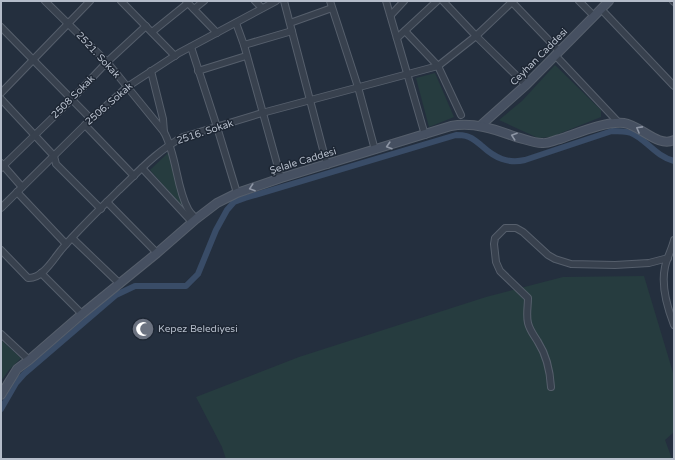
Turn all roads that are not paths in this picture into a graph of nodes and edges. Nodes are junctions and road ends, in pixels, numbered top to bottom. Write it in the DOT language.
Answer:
graph roads {
  1 [pos="45,1"];
  2 [pos="90,1"];
  3 [pos="121,1"];
  4 [pos="204,1"];
  5 [pos="256,1"];
  6 [pos="276,1"];
  7 [pos="284,1"];
  8 [pos="330,1"];
  9 [pos="386,1"];
  10 [pos="404,1"];
  11 [pos="438,1"];
  12 [pos="443,1"];
  13 [pos="512,1"];
  14 [pos="579,1"];
  15 [pos="609,1"];
  16 [pos="187,2"];
  17 [pos="262,8"];
  18 [pos="332,8"];
  19 [pos="194,9"];
  20 [pos="601,9"];
  21 [pos="391,15"];
  22 [pos="594,16"];
  23 [pos="68,23"];
  24 [pos="236,23"];
  25 [pos="290,23"];
  26 [pos="146,26"];
  27 [pos="1,27"];
  28 [pos="292,31"];
  29 [pos="405,31"];
  30 [pos="152,32"];
  31 [pos="217,33"];
  32 [pos="476,36"];
  33 [pos="397,38"];
  34 [pos="244,45"];
  35 [pos="191,47"];
  36 [pos="557,53"];
  37 [pos="175,56"];
  38 [pos="246,56"];
  39 [pos="34,60"];
  40 [pos="107,62"];
  41 [pos="438,66"];
  42 [pos="151,71"];
  43 [pos="198,71"];
  44 [pos="407,73"];
  45 [pos="526,85"];
  46 [pos="674,86"];
  47 [pos="127,87"];
  48 [pos="358,87"];
  49 [pos="1,93"];
  50 [pos="1,99"];
  51 [pos="72,99"];
  52 [pos="310,99"];
  53 [pos="262,113"];
  54 [pos="461,114"];
  55 [pos="91,119"];
  56 [pos="619,123"];
  57 [pos="85,124"];
  58 [pos="480,126"];
  59 [pos="217,127"];
  60 [pos="164,132"];
  61 [pos="35,134"];
  62 [pos="425,135"];
  63 [pos="674,140"];
  64 [pos="170,143"];
  65 [pos="375,150"];
  66 [pos="54,156"];
  67 [pos="2,165"];
  68 [pos="327,165"];
  69 [pos="142,168"];
  70 [pos="134,176"];
  71 [pos="281,178"];
  72 [pos="22,187"];
  73 [pos="17,192"];
  74 [pos="237,193"];
  75 [pos="107,202"];
  76 [pos="1,208"];
  77 [pos="101,208"];
  78 [pos="194,221"];
  79 [pos="72,238"];
  80 [pos="674,240"];
  81 [pos="66,244"];
  82 [pos="1,250"];
  83 [pos="157,253"];
  84 [pos="668,258"];
  85 [pos="41,273"];
  86 [pos="120,284"];
  87 [pos="82,314"];
  88 [pos="674,325"];
  89 [pos="1,334"];
  90 [pos="29,360"];
  91 [pos="551,387"];
  92 [pos="1,395"];
  1 -- 23 [label="street, 2521. Sokak"];
  2 -- 23 [label="street"];
  3 -- 26 [label="street"];
  4 -- 19 [label="street"];
  5 -- 17 [label="street"];
  6 -- 17 [label="street, 2506. Sokak"];
  7 -- 25 [label="street"];
  8 -- 18 [label="street"];
  9 -- 21 [label="street"];
  10 -- 21 [label="street"];
  11 -- 29 [label="street"];
  12 -- 32 [label="street"];
  13 -- 32 [label="street"];
  13 -- 36 [label="street"];
  14 -- 22 [label="street"];
  15 -- 20 [label="street, Ceyhan Caddesi"];
  16 -- 19 [label="street"];
  16 -- 30 [label="street"];
  17 -- 24 [label="street, 2506. Sokak"];
  18 -- 25 [label="street"];
  18 -- 48 [label="street"];
  19 -- 31 [label="street"];
  20 -- 22 [label="street, Ceyhan Caddesi"];
  20 -- 46 [label="street"];
  21 -- 33 [label="street"];
  22 -- 36 [label="street, Ceyhan Caddesi"];
  23 -- 39 [label="street"];
  23 -- 40 [label="street, 2521. Sokak"];
  24 -- 31 [label="street, 2506. Sokak"];
  24 -- 34 [label="street"];
  25 -- 28 [label="street"];
  26 -- 30 [label="street"];
  26 -- 40 [label="street, 2508 Sokak"];
  27 -- 39 [label="street"];
  28 -- 34 [label="street"];
  28 -- 52 [label="street"];
  29 -- 33 [label="street"];
  29 -- 41 [label="street"];
  30 -- 37 [label="street"];
  31 -- 35 [label="street, 2506. Sokak"];
  32 -- 41 [label="street"];
  32 -- 45 [label="street"];
  33 -- 44 [label="street"];
  34 -- 38 [label="street"];
  35 -- 37 [label="street, 2506. Sokak"];
  35 -- 43 [label="street"];
  36 -- 45 [label="street, Ceyhan Caddesi"];
  36 -- 56 [label="street"];
  37 -- 42 [label="street, 2506. Sokak"];
  38 -- 43 [label="street"];
  38 -- 53 [label="street"];
  39 -- 49 [label="street"];
  39 -- 51 [label="street"];
  40 -- 47 [label="street, 2521. Sokak"];
  40 -- 51 [label="street, 2508 Sokak"];
  41 -- 44 [label="street, 2516. Sokak"];
  41 -- 54 [label="street"];
  42 -- 47 [label="street, 2506. Sokak"];
  42 -- 60 [label="street"];
  43 -- 59 [label="street"];
  44 -- 48 [label="street, 2516. Sokak"];
  44 -- 62 [label="street"];
  45 -- 58 [label="street, Ceyhan Caddesi"];
  47 -- 55 [label="street, 2506. Sokak"];
  47 -- 60 [label="street, 2521. Sokak"];
  48 -- 52 [label="street, 2516. Sokak"];
  48 -- 65 [label="street"];
  50 -- 61 [label="street"];
  51 -- 55 [label="street"];
  51 -- 61 [label="street, 2508 Sokak"];
  52 -- 53 [label="street, 2516. Sokak"];
  52 -- 68 [label="street"];
  53 -- 59 [label="street, 2516. Sokak"];
  53 -- 71 [label="street"];
  55 -- 57 [label="street, 2506. Sokak"];
  56 -- 58 [label="street, Şelale Caddesi, one-way"];
  63 -- 56 [label="street, Şelale Caddesi, one-way"];
  57 -- 66 [label="street, 2506. Sokak"];
  57 -- 70 [label="street"];
  58 -- 62 [label="street, Şelale Caddesi"];
  59 -- 64 [label="street, 2516. Sokak"];
  59 -- 74 [label="street"];
  60 -- 64 [label="street, 2521. Sokak"];
  61 -- 66 [label="street"];
  61 -- 67 [label="street, 2508 Sokak"];
  62 -- 65 [label="street, Şelale Caddesi, one-way"];
  64 -- 69 [label="street, 2516. Sokak"];
  64 -- 78 [label="street, 2521. Sokak"];
  65 -- 68 [label="street, Şelale Caddesi"];
  66 -- 72 [label="street, 2506. Sokak"];
  66 -- 77 [label="street"];
  67 -- 72 [label="street"];
  68 -- 71 [label="street, Şelale Caddesi"];
  69 -- 70 [label="street, 2516. Sokak"];
  69 -- 78 [label="street"];
  70 -- 75 [label="street, 2516. Sokak"];
  71 -- 74 [label="street, Şelale Caddesi, one-way"];
  72 -- 73 [label="street, 2506. Sokak"];
  73 -- 76 [label="street, 2506. Sokak"];
  73 -- 81 [label="street"];
  74 -- 78 [label="street, Şelale Caddesi"];
  75 -- 77 [label="street, 2516. Sokak"];
  75 -- 83 [label="street"];
  77 -- 79 [label="street, 2516. Sokak"];
  78 -- 83 [label="street, Şelale Caddesi"];
  79 -- 81 [label="street, 2516. Sokak"];
  79 -- 86 [label="street"];
  80 -- 84 [label="street"];
  81 -- 85 [label="street, 2516. Sokak"];
  82 -- 85 [label="street, 2516. Sokak"];
  83 -- 86 [label="street, Şelale Caddesi"];
  84 -- 88 [label="street"];
  84 -- 91 [label="street"];
  85 -- 87 [label="street"];
  86 -- 87 [label="street, Şelale Caddesi"];
  87 -- 90 [label="street, Şelale Caddesi"];
  89 -- 90 [label="street"];
  90 -- 92 [label="street, Şelale Caddesi"];
}
